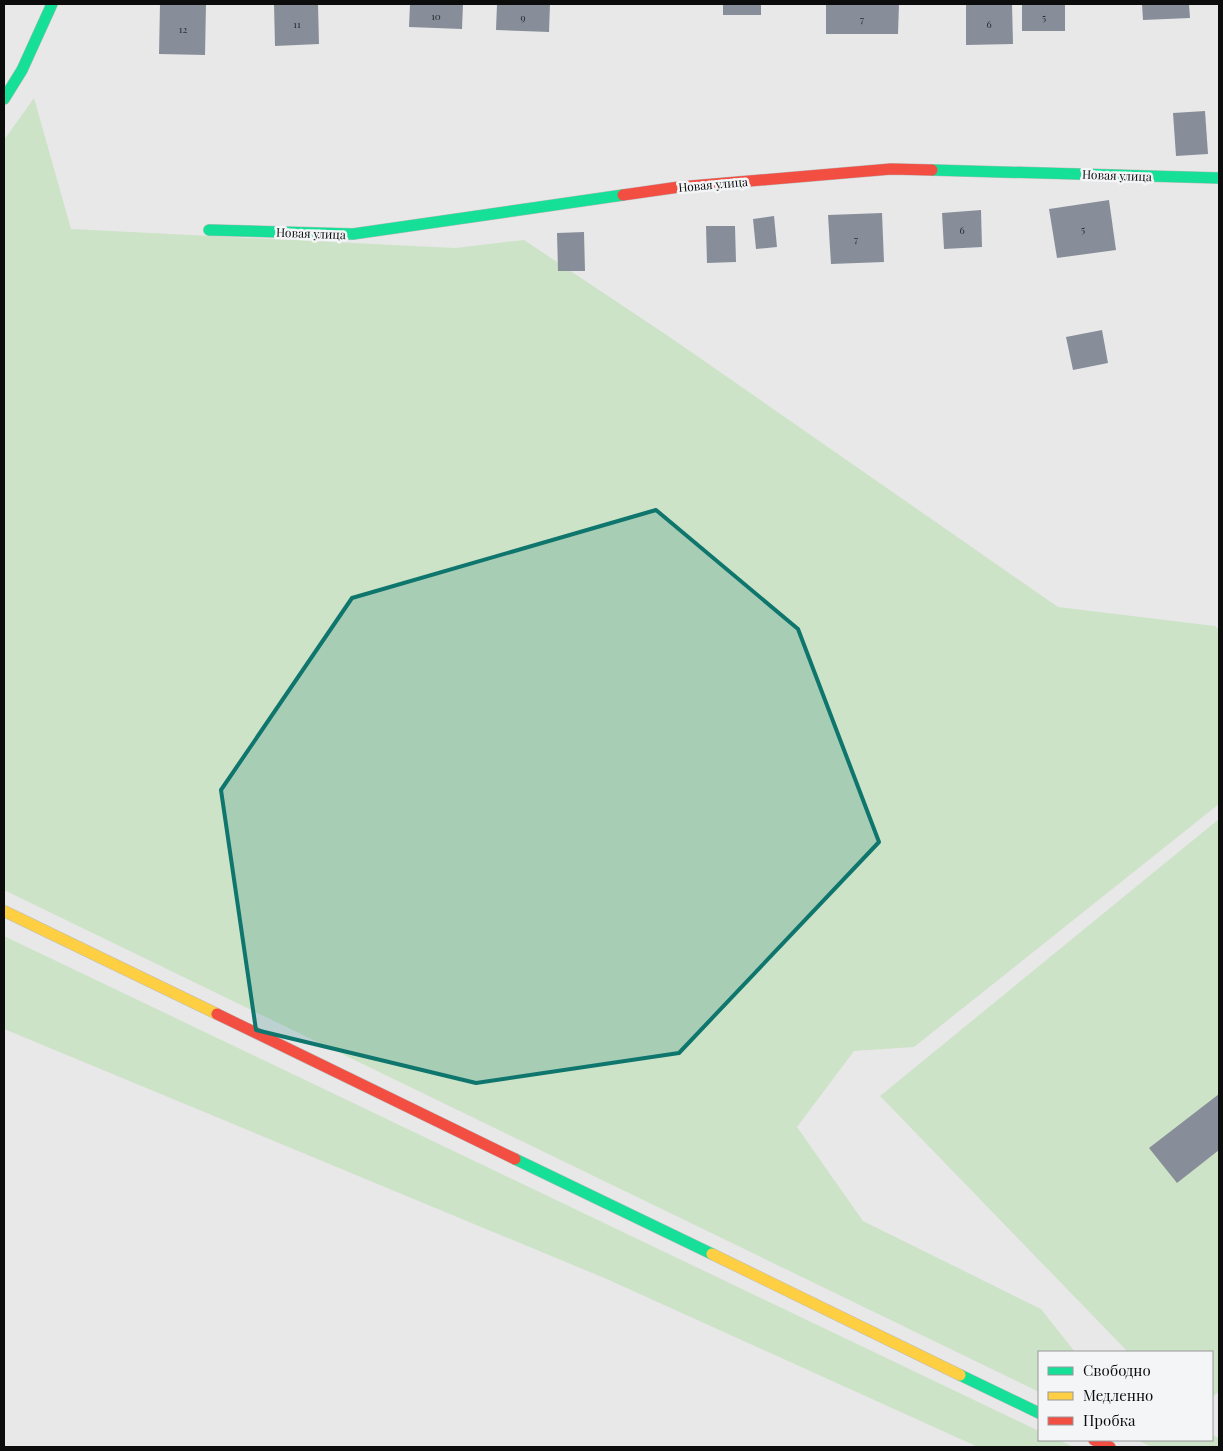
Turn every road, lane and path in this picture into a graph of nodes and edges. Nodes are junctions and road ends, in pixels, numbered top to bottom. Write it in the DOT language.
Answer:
graph roads {
  1 [pos="52,4"];
  2 [pos="4,99"];
  3 [pos="1219,178"];
  4 [pos="209,230"];
  5 [pos="4,911"];
  6 [pos="1038,1413"];
  7 [pos="1096,1441"];
  8 [pos="1110,1447"];
  1 -- 2 [label="street"];
  3 -- 4 [label="street, Новая улица"];
  5 -- 6 [label="street"];
  7 -- 8 [label="street"];
}
